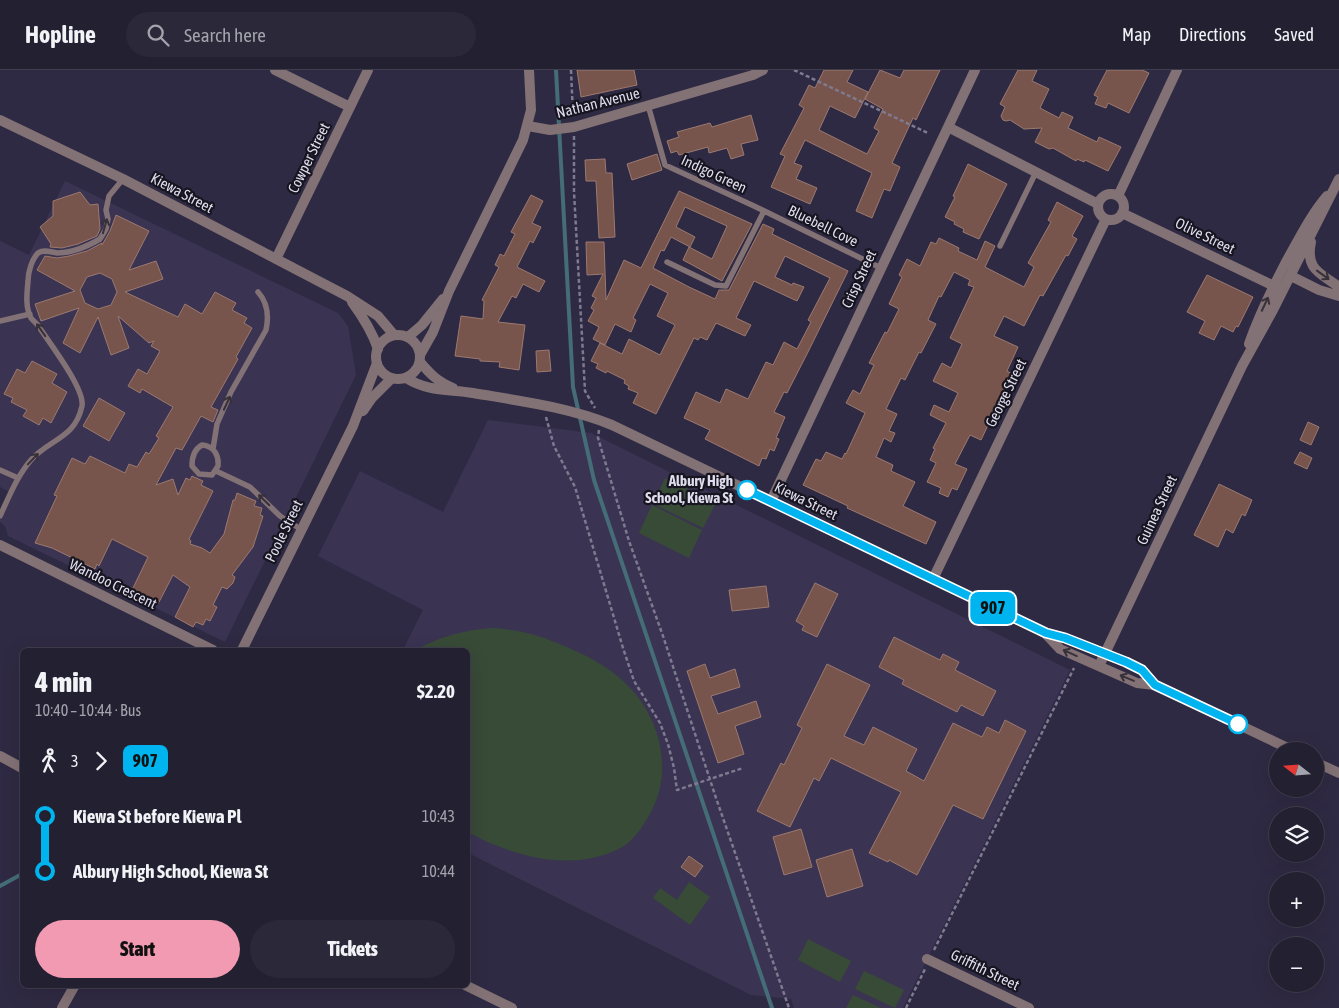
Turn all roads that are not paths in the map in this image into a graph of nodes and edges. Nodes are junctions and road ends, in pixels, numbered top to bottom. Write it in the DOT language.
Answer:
graph roads {
  1 [pos="275,70"];
  2 [pos="368,70"];
  3 [pos="529,70"];
  4 [pos="763,70"];
  5 [pos="975,70"];
  6 [pos="1177,70"];
  7 [pos="648,105"];
  8 [pos="350,107"];
  9 [pos="0,120"];
  10 [pos="528,126"];
  11 [pos="948,127"];
  12 [pos="1036,172"];
  13 [pos="123,179"];
  14 [pos="1338,182"];
  15 [pos="1118,196"];
  16 [pos="1098,204"];
  17 [pos="754,206"];
  18 [pos="764,211"];
  19 [pos="1122,213"];
  20 [pos="1106,219"];
  21 [pos="1316,227"];
  22 [pos="1296,245"];
  23 [pos="1000,246"];
  24 [pos="276,259"];
  25 [pos="666,262"];
  26 [pos="881,268"];
  27 [pos="1291,276"];
  28 [pos="1274,286"];
  29 [pos="1339,287"];
  30 [pos="449,291"];
  31 [pos="258,292"];
  32 [pos="348,296"];
  33 [pos="1339,296"];
  34 [pos="30,314"];
  35 [pos="0,321"];
  36 [pos="394,335"];
  37 [pos="408,337"];
  38 [pos="378,349"];
  39 [pos="420,358"];
  40 [pos="377,363"];
  41 [pos="1242,366"];
  42 [pos="392,378"];
  43 [pos="406,378"];
  44 [pos="461,391"];
  45 [pos="353,426"];
  46 [pos="213,449"];
  47 [pos="0,470"];
  48 [pos="216,471"];
  49 [pos="18,478"];
  50 [pos="771,502"];
  51 [pos="0,516"];
  52 [pos="302,530"];
  53 [pos="0,544"];
  54 [pos="933,580"];
  55 [pos="1046,633"];
  56 [pos="209,648"];
  57 [pos="243,648"];
  58 [pos="1105,655"];
  59 [pos="1100,666"];
  60 [pos="1155,685"];
  61 [pos="1275,742"];
  62 [pos="0,756"];
  63 [pos="1324,766"];
  64 [pos="20,767"];
  65 [pos="1338,771"];
  66 [pos="928,960"];
  67 [pos="470,987"];
  68 [pos="74,988"];
  69 [pos="62,1008"];
  70 [pos="68,1008"];
  71 [pos="512,1008"];
  72 [pos="1029,1008"];
  1 -- 8 [label="street"];
  2 -- 8 [label="street, Cowper Street"];
  3 -- 10 [label="street"];
  4 -- 7 [label="street, Nathan Avenue"];
  5 -- 11 [label="street, Crisp Street"];
  6 -- 15 [label="street"];
  7 -- 10 [label="street, Nathan Avenue"];
  7 -- 17 [label="lane, Indigo Green"];
  8 -- 24 [label="street, Cowper Street"];
  9 -- 13 [label="street, Kiewa Street"];
  10 -- 30 [label="street"];
  11 -- 12 [label="street"];
  11 -- 26 [label="street, Crisp Street"];
  12 -- 16 [label="street"];
  12 -- 23 [label="lane"];
  13 -- 24 [label="street, Kiewa Street"];
  34 -- 13 [label="lane, one-way"];
  14 -- 21 [label="street, Guinea Street"];
  14 -- 22 [label="street, Guinea Street"];
  15 -- 16 [label="street"];
  15 -- 19 [label="street"];
  16 -- 20 [label="street"];
  17 -- 18 [label="lane, Bluebell Cove"];
  18 -- 25 [label="lane"];
  18 -- 26 [label="lane, Bluebell Cove"];
  19 -- 20 [label="street"];
  19 -- 28 [label="street, Olive Street"];
  20 -- 54 [label="street, George Street"];
  21 -- 27 [label="street, Guinea Street"];
  21 -- 29 [label="street, one-way"];
  22 -- 27 [label="street"];
  22 -- 28 [label="street, Guinea Street"];
  24 -- 32 [label="street, Kiewa Street"];
  26 -- 50 [label="street, Crisp Street"];
  27 -- 33 [label="street"];
  27 -- 41 [label="street, Guinea Street"];
  41 -- 28 [label="street, Guinea Street, one-way"];
  30 -- 37 [label="street"];
  30 -- 39 [label="street"];
  46 -- 31 [label="lane, one-way"];
  32 -- 36 [label="street, Kiewa Street"];
  32 -- 38 [label="street, Kiewa Street"];
  34 -- 35 [label="lane"];
  49 -- 34 [label="lane, one-way"];
  36 -- 37 [label="street"];
  36 -- 38 [label="street"];
  37 -- 39 [label="street"];
  38 -- 40 [label="street"];
  39 -- 43 [label="street"];
  39 -- 44 [label="street, Kiewa Street"];
  40 -- 42 [label="street"];
  40 -- 45 [label="street, Poole Street"];
  41 -- 58 [label="street, Guinea Street"];
  42 -- 43 [label="street"];
  42 -- 45 [label="street, Poole Street"];
  43 -- 44 [label="street, Kiewa Street"];
  44 -- 50 [label="street, Kiewa Street"];
  45 -- 52 [label="street, Poole Street"];
  46 -- 48 [label="lane"];
  46 -- 48 [label="lane"];
  47 -- 49 [label="lane"];
  52 -- 48 [label="lane, one-way"];
  49 -- 51 [label="lane"];
  50 -- 54 [label="street, Kiewa Street"];
  52 -- 57 [label="street, Poole Street"];
  53 -- 56 [label="street, Wandoo Crescent"];
  54 -- 55 [label="street, Kiewa Street"];
  55 -- 58 [label="street, Kiewa Street"];
  59 -- 55 [label="street, Kiewa Street, one-way"];
  58 -- 59 [label="street, Guinea Street"];
  58 -- 60 [label="street, Kiewa Street"];
  60 -- 59 [label="street, Kiewa Street, one-way"];
  60 -- 61 [label="street, Kiewa Street"];
  62 -- 64 [label="street"];
  63 -- 65 [label="street"];
  66 -- 72 [label="street, Griffith Street"];
  67 -- 71 [label="street"];
  68 -- 69 [label="street"];
  68 -- 70 [label="street"];
}
